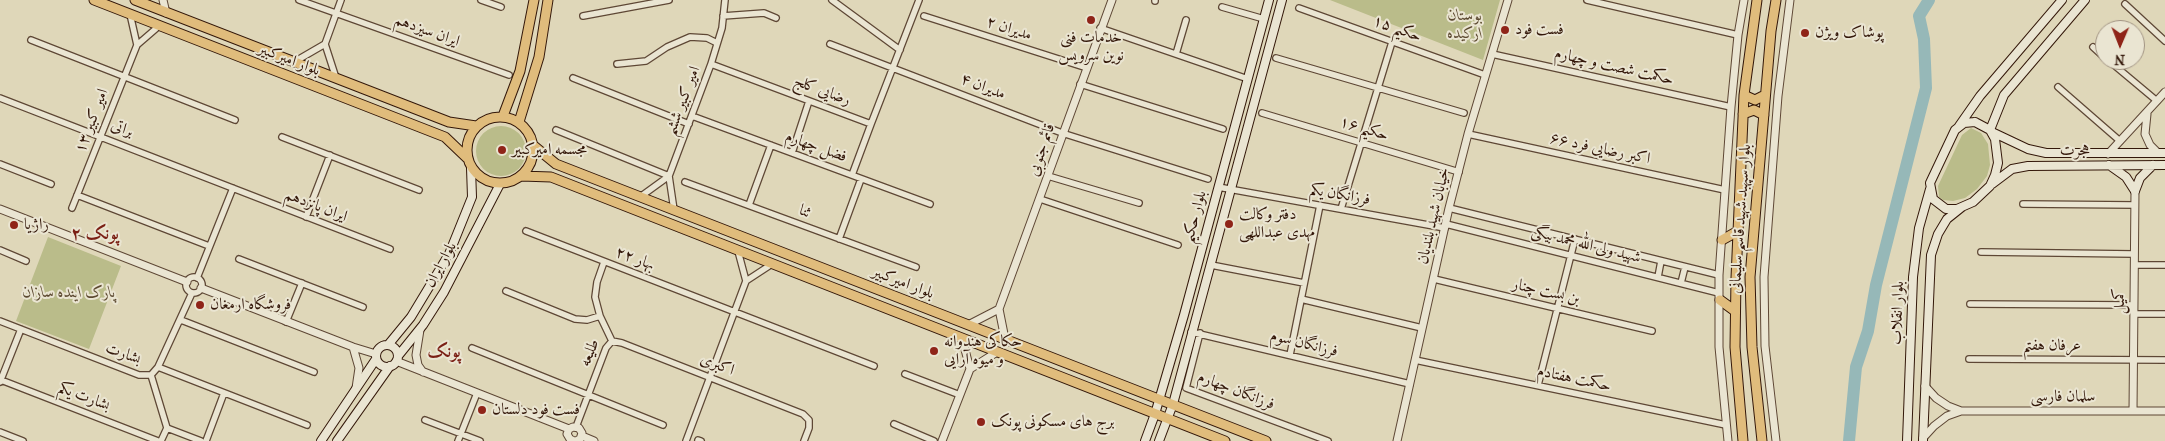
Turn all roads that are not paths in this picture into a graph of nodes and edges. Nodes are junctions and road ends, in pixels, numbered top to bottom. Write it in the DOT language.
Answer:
graph roads {
  1 [pos="94,0"];
  2 [pos="135,0"];
  3 [pos="163,0"];
  4 [pos="299,0"];
  5 [pos="341,0"];
  6 [pos="481,0"];
  7 [pos="534,0"];
  8 [pos="548,0"];
  9 [pos="670,0"];
  10 [pos="725,0"];
  11 [pos="919,0"];
  12 [pos="1112,0"];
  13 [pos="1270,0"];
  14 [pos="1282,0"];
  15 [pos="1508,0"];
  16 [pos="1587,0"];
  17 [pos="1744,0"];
  18 [pos="1757,0"];
  19 [pos="1776,0"];
  20 [pos="1790,0"];
  21 [pos="2062,0"];
  22 [pos="2085,0"];
  23 [pos="836,1"];
  24 [pos="2125,4"];
  25 [pos="1222,7"];
  26 [pos="501,8"];
  27 [pos="1299,8"];
  28 [pos="166,13"];
  29 [pos="336,13"];
  30 [pos="130,14"];
  31 [pos="583,16"];
  32 [pos="723,16"];
  33 [pos="924,16"];
  34 [pos="776,18"];
  35 [pos="1264,19"];
  36 [pos="1186,20"];
  37 [pos="159,26"];
  38 [pos="1100,28"];
  39 [pos="1738,35"];
  40 [pos="31,40"];
  41 [pos="2165,41"];
  42 [pos="1392,42"];
  43 [pos="717,43"];
  44 [pos="325,44"];
  45 [pos="830,44"];
  46 [pos="136,45"];
  47 [pos="900,50"];
  48 [pos="1176,54"];
  49 [pos="1492,54"];
  50 [pos="1276,58"];
  51 [pos="294,62"];
  52 [pos="617,64"];
  53 [pos="711,64"];
  54 [pos="894,68"];
  55 [pos="1087,68"];
  56 [pos="2119,70"];
  57 [pos="509,75"];
  58 [pos="1485,75"];
  59 [pos="124,77"];
  60 [pos="573,78"];
  61 [pos="336,79"];
  62 [pos="1248,79"];
  63 [pos="1080,84"];
  64 [pos="1378,88"];
  65 [pos="2058,88"];
  66 [pos="2165,92"];
  67 [pos="1744,95"];
  68 [pos="1765,95"];
  69 [pos="0,98"];
  70 [pos="809,101"];
  71 [pos="2157,101"];
  72 [pos="1731,107"];
  73 [pos="2147,111"];
  74 [pos="1262,113"];
  75 [pos="1464,113"];
  76 [pos="1743,114"];
  77 [pos="503,116"];
  78 [pos="692,116"];
  79 [pos="1764,116"];
  80 [pos="234,120"];
  81 [pos="519,122"];
  82 [pos="689,124"];
  83 [pos="871,124"];
  84 [pos="476,126"];
  85 [pos="1959,126"];
  86 [pos="1222,129"];
  87 [pos="556,130"];
  88 [pos="1991,131"];
  89 [pos="1062,133"];
  90 [pos="1468,134"];
  91 [pos="100,136"];
  92 [pos="282,137"];
  93 [pos="2120,141"];
  94 [pos="1362,143"];
  95 [pos="771,145"];
  96 [pos="534,146"];
  97 [pos="792,153"];
  98 [pos="2162,153"];
  99 [pos="2108,154"];
  100 [pos="330,155"];
  101 [pos="467,158"];
  102 [pos="0,164"];
  103 [pos="2109,165"];
  104 [pos="2152,165"];
  105 [pos="2165,166"];
  106 [pos="471,168"];
  107 [pos="1458,172"];
  108 [pos="852,175"];
  109 [pos="521,176"];
  110 [pos="669,176"];
  111 [pos="1048,176"];
  112 [pos="861,178"];
  113 [pos="1208,179"];
  114 [pos="685,182"];
  115 [pos="51,184"];
  116 [pos="500,184"];
  117 [pos="1990,186"];
  118 [pos="1218,187"];
  119 [pos="233,188"];
  120 [pos="1930,189"];
  121 [pos="419,190"];
  122 [pos="1231,190"];
  123 [pos="1725,190"];
  124 [pos="2135,191"];
  125 [pos="78,195"];
  126 [pos="640,197"];
  127 [pos="1040,199"];
  128 [pos="1139,203"];
  129 [pos="930,204"];
  130 [pos="2023,204"];
  131 [pos="749,205"];
  132 [pos="2135,205"];
  133 [pos="1320,206"];
  134 [pos="1962,207"];
  135 [pos="72,208"];
  136 [pos="1449,208"];
  137 [pos="0,209"];
  138 [pos="1341,209"];
  139 [pos="674,210"];
  140 [pos="306,217"];
  141 [pos="1445,226"];
  142 [pos="526,231"];
  143 [pos="1738,231"];
  144 [pos="839,238"];
  145 [pos="1575,239"];
  146 [pos="1722,240"];
  147 [pos="1178,245"];
  148 [pos="209,246"];
  149 [pos="390,249"];
  150 [pos="0,250"];
  151 [pos="738,251"];
  152 [pos="1981,252"];
  153 [pos="1571,254"];
  154 [pos="2134,254"];
  155 [pos="239,259"];
  156 [pos="26,261"];
  157 [pos="1661,261"];
  158 [pos="604,262"];
  159 [pos="772,264"];
  160 [pos="2134,264"];
  161 [pos="1211,265"];
  162 [pos="2165,265"];
  163 [pos="916,267"];
  164 [pos="1685,267"];
  165 [pos="1720,275"];
  166 [pos="1658,277"];
  167 [pos="197,278"];
  168 [pos="1434,280"];
  169 [pos="746,281"];
  170 [pos="187,282"];
  171 [pos="302,283"];
  172 [pos="1304,283"];
  173 [pos="1681,283"];
  174 [pos="201,288"];
  175 [pos="506,291"];
  176 [pos="192,293"];
  177 [pos="1720,296"];
  178 [pos="1301,300"];
  179 [pos="1970,304"];
  180 [pos="2134,305"];
  181 [pos="363,307"];
  182 [pos="1557,308"];
  183 [pos="999,309"];
  184 [pos="1735,311"];
  185 [pos="734,312"];
  186 [pos="2134,314"];
  187 [pos="2165,314"];
  188 [pos="600,316"];
  189 [pos="181,320"];
  190 [pos="0,321"];
  191 [pos="286,322"];
  192 [pos="968,324"];
  193 [pos="423,325"];
  194 [pos="1422,328"];
  195 [pos="20,329"];
  196 [pos="1652,331"];
  197 [pos="1191,332"];
  198 [pos="1200,333"];
  199 [pos="962,338"];
  200 [pos="1005,339"];
  201 [pos="612,341"];
  202 [pos="388,344"];
  203 [pos="352,347"];
  204 [pos="472,348"];
  205 [pos="997,352"];
  206 [pos="1290,355"];
  207 [pos="376,356"];
  208 [pos="1969,359"];
  209 [pos="1416,360"];
  210 [pos="2134,360"];
  211 [pos="2165,360"];
  212 [pos="395,361"];
  213 [pos="874,366"];
  214 [pos="158,367"];
  215 [pos="970,369"];
  216 [pos="314,372"];
  217 [pos="424,372"];
  218 [pos="905,374"];
  219 [pos="151,375"];
  220 [pos="710,377"];
  221 [pos="0,381"];
  222 [pos="1410,384"];
  223 [pos="1538,385"];
  224 [pos="1925,386"];
  225 [pos="355,390"];
  226 [pos="224,393"];
  227 [pos="477,393"];
  228 [pos="960,395"];
  229 [pos="588,396"];
  230 [pos="1159,398"];
  231 [pos="1173,404"];
  232 [pos="1961,411"];
  233 [pos="2133,411"];
  234 [pos="2165,412"];
  235 [pos="1155,414"];
  236 [pos="1167,419"];
  237 [pos="425,420"];
  238 [pos="894,424"];
  239 [pos="307,425"];
  240 [pos="663,425"];
  241 [pos="1726,425"];
  242 [pos="167,428"];
  243 [pos="572,428"];
  244 [pos="0,432"];
  245 [pos="461,433"];
  246 [pos="1923,439"];
  247 [pos="575,440"];
  248 [pos="23,441"];
  249 [pos="160,441"];
  250 [pos="201,441"];
  251 [pos="206,441"];
  252 [pos="321,441"];
  253 [pos="338,441"];
  254 [pos="458,441"];
  255 [pos="480,441"];
  256 [pos="594,441"];
  257 [pos="686,441"];
  258 [pos="804,441"];
  259 [pos="934,441"];
  260 [pos="942,441"];
  261 [pos="1145,441"];
  262 [pos="1159,441"];
  263 [pos="1225,441"];
  264 [pos="1266,441"];
  265 [pos="1328,441"];
  266 [pos="1397,441"];
  267 [pos="1728,441"];
  268 [pos="1743,441"];
  269 [pos="1762,441"];
  270 [pos="1776,441"];
  271 [pos="1907,441"];
  1 -- 30 [label="main road, بلوار امیرکبیر"];
  2 -- 28 [label="main road, بلوار امیرکبیر"];
  3 -- 28 [label="street"];
  4 -- 29 [label="street, ایران سیزدهم"];
  5 -- 29 [label="street"];
  6 -- 26 [label="street"];
  7 -- 77 [label="main road"];
  8 -- 81 [label="main road"];
  9 -- 31 [label="street"];
  10 -- 32 [label="street, امیر کبیر ششم"];
  11 -- 47 [label="street"];
  12 -- 38 [label="street, قائم جنوبی"];
  13 -- 35 [label="main road, بلوار حکیم"];
  14 -- 122 [label="main road, بلوار حکیم"];
  15 -- 49 [label="street, خیابان شهید بلندیان"];
  16 -- 39 [label="street"];
  17 -- 39 [label="street"];
  18 -- 67 [label="main road, بلوار سپهبد شهید قاسم سلیمانی"];
  19 -- 68 [label="main road, بلوار سپهبد شهید قاسم سلیمانی"];
  20 -- 270 [label="street"];
  21 -- 85 [label="main road"];
  22 -- 88 [label="main road"];
  23 -- 47 [label="street"];
  24 -- 41 [label="street"];
  25 -- 35 [label="street"];
  27 -- 42 [label="street, حکیم ۱۵"];
  28 -- 51 [label="main road, بلوار امیرکبیر"];
  29 -- 44 [label="street"];
  29 -- 57 [label="street, ایران سیزدهم"];
  30 -- 37 [label="main road, بلوار امیرکبیر"];
  30 -- 46 [label="street"];
  32 -- 34 [label="street"];
  32 -- 43 [label="street, امیر کبیر ششم"];
  33 -- 55 [label="street, مدیران ۲"];
  35 -- 62 [label="main road, بلوار حکیم"];
  36 -- 48 [label="street"];
  37 -- 46 [label="street"];
  37 -- 101 [label="main road, بلوار امیرکبیر"];
  38 -- 48 [label="street"];
  38 -- 55 [label="street, قائم جنوبی"];
  39 -- 72 [label="street"];
  40 -- 59 [label="street"];
  42 -- 58 [label="street, حکیم ۱۵"];
  42 -- 64 [label="street"];
  43 -- 52 [label="street"];
  43 -- 53 [label="street, امیر کبیر ششم"];
  44 -- 51 [label="street"];
  44 -- 61 [label="street"];
  45 -- 54 [label="street, مدیران ۴"];
  46 -- 59 [label="street, امیر کبیر ۱۳"];
  47 -- 54 [label="street"];
  48 -- 62 [label="street"];
  49 -- 58 [label="street, خیابان شهید بلندیان"];
  49 -- 72 [label="street, حکمت شصت و چهارم"];
  50 -- 64 [label="street"];
  51 -- 61 [label="main road, بلوار امیرکبیر"];
  53 -- 70 [label="street, رضایی کلج"];
  53 -- 78 [label="street, امیر کبیر ششم"];
  54 -- 83 [label="street"];
  54 -- 89 [label="street, مدیران ۴"];
  55 -- 63 [label="street, قائم جنوبی"];
  56 -- 71 [label="street"];
  58 -- 90 [label="street, خیابان شهید بلندیان"];
  59 -- 80 [label="street"];
  59 -- 91 [label="street, امیر کبیر ۱۳"];
  60 -- 82 [label="street"];
  61 -- 84 [label="main road, بلوار امیرکبیر"];
  62 -- 118 [label="main road, بلوار حکیم"];
  63 -- 86 [label="street"];
  63 -- 89 [label="street, قائم جنوبی"];
  64 -- 75 [label="street"];
  64 -- 94 [label="street"];
  65 -- 93 [label="street"];
  66 -- 71 [label="street"];
  67 -- 68 [label="main road"];
  67 -- 76 [label="main road, بلوار سپهبد شهید قاسم سلیمانی"];
  68 -- 79 [label="main road, بلوار سپهبد شهید قاسم سلیمانی"];
  69 -- 91 [label="street, براتی"];
  70 -- 83 [label="street, رضایی کلج"];
  70 -- 97 [label="street"];
  71 -- 73 [label="street"];
  72 -- 123 [label="street"];
  73 -- 93 [label="street"];
  73 -- 98 [label="street"];
  74 -- 94 [label="street, حکیم ۱۶"];
  76 -- 79 [label="main road"];
  76 -- 143 [label="main road, بلوار سپهبد شهید قاسم سلیمانی"];
  77 -- 81 [label="main road"];
  77 -- 84 [label="main road"];
  78 -- 82 [label="street, امیر کبیر ششم"];
  78 -- 95 [label="street, فضل چهارم"];
  79 -- 269 [label="main road, بلوار سپهبد شهید قاسم سلیمانی"];
  81 -- 96 [label="main road"];
  82 -- 110 [label="street, امیر کبیر ششم"];
  83 -- 108 [label="street"];
  84 -- 101 [label="main road"];
  85 -- 88 [label="main road"];
  85 -- 120 [label="main road"];
  87 -- 110 [label="street"];
  88 -- 99 [label="main road, هجرت"];
  88 -- 117 [label="main road"];
  89 -- 111 [label="street, قائم جنوبی"];
  89 -- 113 [label="street, مدیران ۴"];
  90 -- 107 [label="street, خیابان شهید بلندیان"];
  90 -- 123 [label="street, ۶۶ اکبر رضایی فرد"];
  91 -- 119 [label="street, براتی"];
  91 -- 125 [label="street, امیر کبیر ۱۳"];
  92 -- 100 [label="street"];
  93 -- 99 [label="street"];
  94 -- 107 [label="street, حکیم ۱۶"];
  94 -- 138 [label="street"];
  95 -- 97 [label="street, فضل چهارم"];
  95 -- 131 [label="street"];
  96 -- 109 [label="main road"];
  96 -- 126 [label="main road, بلوار امیرکبیر"];
  97 -- 108 [label="street, فضل چهارم"];
  98 -- 99 [label="main road, هجرت"];
  100 -- 121 [label="street"];
  100 -- 140 [label="street"];
  101 -- 106 [label="main road"];
  102 -- 115 [label="street"];
  103 -- 104 [label="main road, هجرت"];
  103 -- 117 [label="main road, هجرت"];
  103 -- 124 [label="main road"];
  104 -- 105 [label="main road, هجرت"];
  104 -- 124 [label="main road"];
  106 -- 116 [label="main road"];
  106 -- 202 [label="main road, بلوار ایران"];
  107 -- 136 [label="street, خیابان شهید بلندیان"];
  108 -- 112 [label="street, فضل چهارم"];
  109 -- 116 [label="main road"];
  109 -- 151 [label="main road, بلوار امیرکبیر"];
  110 -- 126 [label="street"];
  110 -- 139 [label="street, امیر کبیر ششم"];
  111 -- 127 [label="street, قائم جنوبی"];
  111 -- 128 [label="street"];
  112 -- 129 [label="street, فضل چهارم"];
  112 -- 144 [label="street"];
  114 -- 131 [label="street, ثنا"];
  116 -- 193 [label="main road, بلوار ایران"];
  117 -- 134 [label="main road"];
  118 -- 122 [label="street, فرزانگان یکم"];
  118 -- 230 [label="main road, بلوار حکیم"];
  119 -- 140 [label="street, ایران پانزدهم"];
  119 -- 148 [label="street"];
  120 -- 134 [label="main road"];
  120 -- 271 [label="main road, بلوار انقلاب"];
  122 -- 133 [label="street, فرزانگان یکم"];
  122 -- 161 [label="main road, بلوار حکیم"];
  123 -- 146 [label="street"];
  124 -- 132 [label="street, کمیل"];
  125 -- 135 [label="street, امیر کبیر ۱۳"];
  125 -- 148 [label="street"];
  126 -- 139 [label="main road, بلوار امیرکبیر"];
  127 -- 147 [label="street"];
  127 -- 183 [label="street, قائم جنوبی"];
  130 -- 132 [label="street"];
  131 -- 144 [label="street, ثنا"];
  132 -- 154 [label="street, کمیل"];
  133 -- 138 [label="street, فرزانگان یکم"];
  133 -- 172 [label="street"];
  134 -- 224 [label="main road, بلوار انقلاب"];
  136 -- 141 [label="street, خیابان شهید بلندیان"];
  136 -- 145 [label="street, شهید ولی الله محمد بیگی"];
  137 -- 170 [label="street"];
  138 -- 141 [label="street, فرزانگان یکم"];
  139 -- 192 [label="main road, بلوار امیرکبیر"];
  140 -- 149 [label="street, ایران پانزدهم"];
  141 -- 153 [label="street, شهید ولی الله محمد بیگی"];
  141 -- 168 [label="street, خیابان شهید بلندیان"];
  142 -- 158 [label="street, بهار ۲۲"];
  143 -- 146 [label="main road"];
  143 -- 184 [label="main road, بلوار سپهبد شهید قاسم سلیمانی"];
  144 -- 163 [label="street, ثنا"];
  145 -- 153 [label="street"];
  145 -- 157 [label="street, شهید ولی الله محمد بیگی"];
  146 -- 165 [label="street"];
  148 -- 167 [label="street"];
  150 -- 156 [label="street"];
  151 -- 159 [label="main road, بلوار امیرکبیر"];
  151 -- 169 [label="street"];
  152 -- 154 [label="street"];
  153 -- 166 [label="street, شهید ولی الله محمد بیگی"];
  153 -- 182 [label="street"];
  154 -- 160 [label="street, کمیل"];
  155 -- 171 [label="street"];
  157 -- 164 [label="street, شهید ولی الله محمد بیگی"];
  157 -- 166 [label="street"];
  158 -- 185 [label="street, بهار ۲۲"];
  158 -- 188 [label="street, طلیعه"];
  159 -- 169 [label="street"];
  159 -- 199 [label="main road, بلوار امیرکبیر"];
  160 -- 162 [label="street"];
  160 -- 180 [label="street, کمیل"];
  161 -- 172 [label="street"];
  161 -- 197 [label="main road, بلوار حکیم"];
  164 -- 165 [label="street, شهید ولی الله محمد بیگی"];
  164 -- 173 [label="street"];
  165 -- 177 [label="street"];
  166 -- 173 [label="street, شهید ولی الله محمد بیگی"];
  167 -- 170 [label="street"];
  167 -- 174 [label="street"];
  168 -- 182 [label="street, بن بست چنار"];
  168 -- 194 [label="street, خیابان شهید بلندیان"];
  169 -- 185 [label="street"];
  170 -- 176 [label="street"];
  171 -- 181 [label="street"];
  171 -- 191 [label="street"];
  172 -- 178 [label="street"];
  173 -- 177 [label="street, شهید ولی الله محمد بیگی"];
  174 -- 176 [label="street"];
  174 -- 191 [label="street"];
  175 -- 188 [label="street"];
  176 -- 189 [label="street, بشارت"];
  177 -- 184 [label="main road"];
  177 -- 241 [label="street"];
  178 -- 194 [label="street"];
  178 -- 206 [label="street"];
  179 -- 180 [label="street"];
  180 -- 186 [label="street, کمیل"];
  182 -- 196 [label="street, بن بست چنار"];
  182 -- 223 [label="street"];
  183 -- 192 [label="street"];
  183 -- 200 [label="street"];
  184 -- 268 [label="main road, بلوار سپهبد شهید قاسم سلیمانی"];
  185 -- 213 [label="street, بهار ۲۲"];
  185 -- 220 [label="street"];
  186 -- 187 [label="street"];
  186 -- 210 [label="street, کمیل"];
  188 -- 201 [label="street, طلیعه"];
  189 -- 214 [label="street, بشارت"];
  189 -- 216 [label="street"];
  190 -- 195 [label="street, بشارت"];
  191 -- 203 [label="street"];
  192 -- 200 [label="main road, بلوار امیرکبیر"];
  193 -- 212 [label="main road, بلوار ایران"];
  193 -- 217 [label="street"];
  194 -- 209 [label="street, خیابان شهید بلندیان"];
  195 -- 219 [label="street, بشارت"];
  195 -- 221 [label="street"];
  197 -- 198 [label="street, فرزانگان سوم"];
  197 -- 231 [label="main road, بلوار حکیم"];
  198 -- 206 [label="street, فرزانگان سوم"];
  198 -- 265 [label="street, فرزانگان چهارم"];
  199 -- 205 [label="main road, بلوار امیرکبیر"];
  199 -- 215 [label="street"];
  200 -- 230 [label="main road, بلوار امیرکبیر"];
  201 -- 220 [label="street, اکبری"];
  201 -- 229 [label="street, طلیعه"];
  202 -- 207 [label="main road"];
  202 -- 212 [label="main road"];
  203 -- 207 [label="street"];
  203 -- 225 [label="street"];
  204 -- 229 [label="street"];
  205 -- 215 [label="street"];
  205 -- 235 [label="main road, بلوار امیرکبیر"];
  206 -- 222 [label="street, فرزانگان سوم"];
  207 -- 212 [label="main road"];
  207 -- 225 [label="main road"];
  208 -- 210 [label="street, عرفان هفتم"];
  209 -- 222 [label="street, خیابان شهید بلندیان"];
  209 -- 223 [label="street, حکمت هفتادم"];
  210 -- 211 [label="street, عرفان هفتم"];
  210 -- 233 [label="street, کمیل"];
  212 -- 217 [label="street"];
  212 -- 253 [label="main road, بلوار ایران"];
  214 -- 219 [label="street, بشارت"];
  214 -- 226 [label="street"];
  215 -- 228 [label="street"];
  217 -- 227 [label="street"];
  218 -- 228 [label="street"];
  219 -- 242 [label="street"];
  220 -- 257 [label="street"];
  220 -- 258 [label="street, اکبری"];
  221 -- 249 [label="street, بشارت یکم"];
  222 -- 266 [label="street, خیابان شهید بلندیان"];
  223 -- 241 [label="street, حکمت هفتادم"];
  224 -- 232 [label="street, سلمان فارسی"];
  224 -- 246 [label="main road, بلوار انقلاب"];
  225 -- 252 [label="main road"];
  226 -- 239 [label="street"];
  226 -- 251 [label="street"];
  227 -- 243 [label="street"];
  227 -- 245 [label="street"];
  228 -- 260 [label="street"];
  229 -- 240 [label="street"];
  229 -- 243 [label="street, طلیعه"];
  230 -- 231 [label="main road, بلوار امیرکبیر"];
  230 -- 235 [label="main road, بلوار حکیم"];
  231 -- 236 [label="main road, بلوار حکیم"];
  231 -- 264 [label="main road, بلوار امیرکبیر"];
  232 -- 233 [label="street, سلمان فارسی"];
  232 -- 246 [label="street, سلمان فارسی"];
  233 -- 234 [label="street, سلمان فارسی"];
  235 -- 236 [label="main road, بلوار امیرکبیر"];
  235 -- 261 [label="main road, بلوار حکیم"];
  236 -- 262 [label="main road, بلوار حکیم"];
  236 -- 263 [label="main road, بلوار امیرکبیر"];
  237 -- 245 [label="street"];
  238 -- 259 [label="street"];
  241 -- 267 [label="street"];
  242 -- 249 [label="street"];
  242 -- 250 [label="street"];
  243 -- 247 [label="street"];
  243 -- 247 [label="street"];
  244 -- 248 [label="street"];
  245 -- 254 [label="street"];
  245 -- 255 [label="street"];
  247 -- 256 [label="street"];
}
